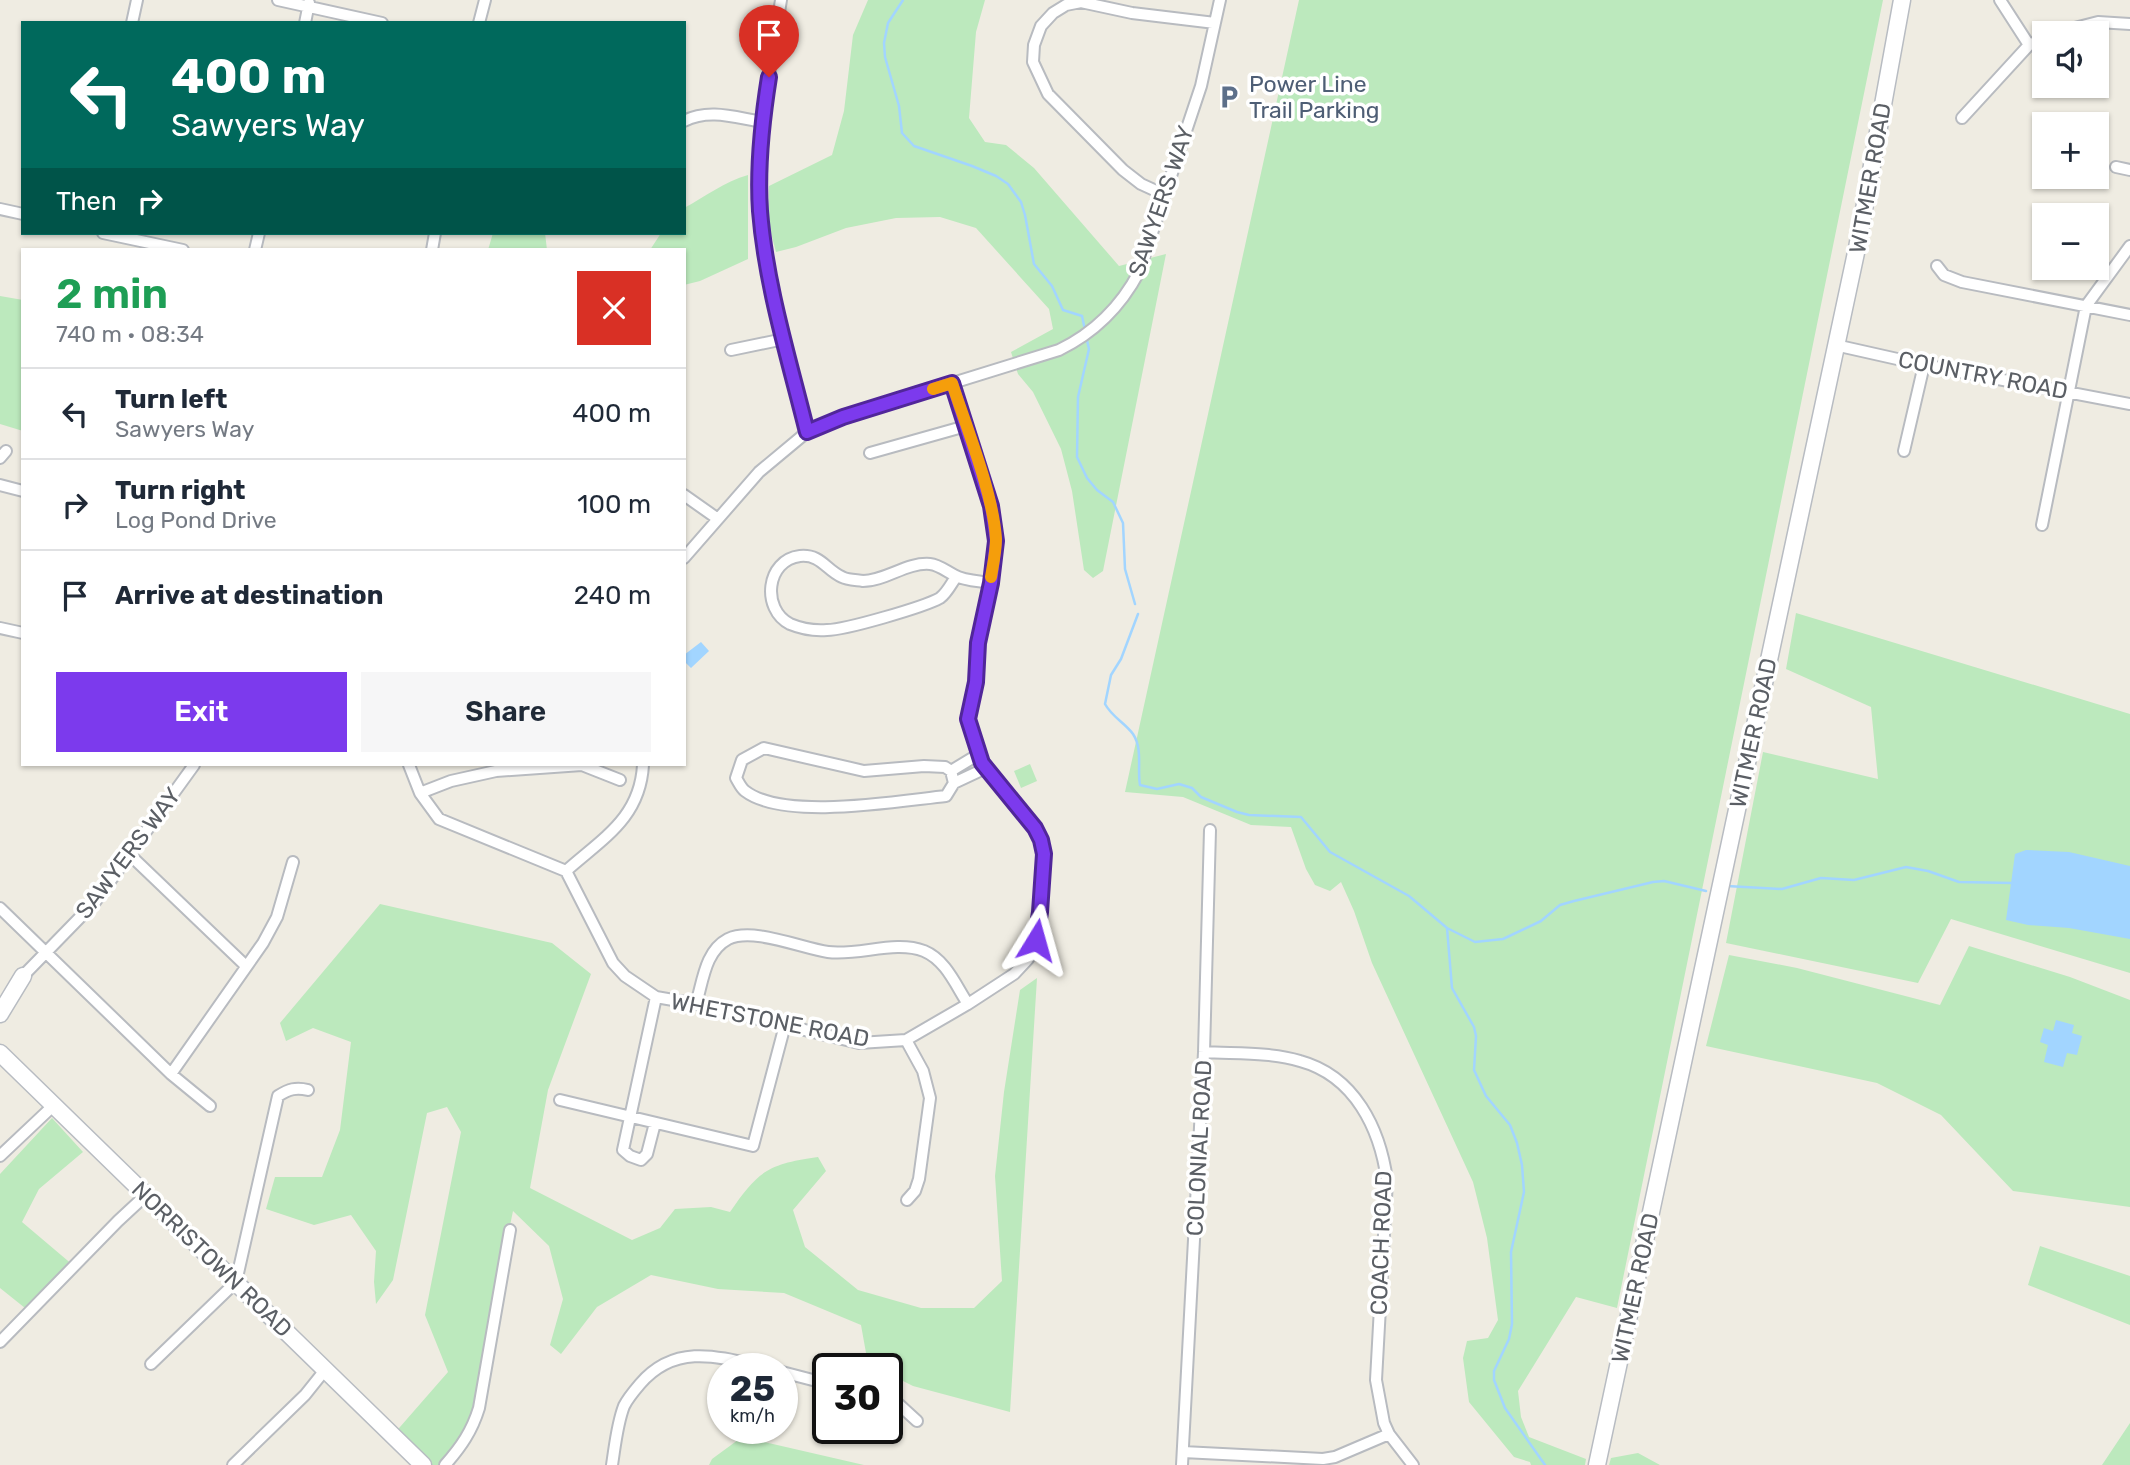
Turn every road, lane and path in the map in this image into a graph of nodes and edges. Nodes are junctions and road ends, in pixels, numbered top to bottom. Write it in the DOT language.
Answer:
graph roads {
  1 [pos="137,0"];
  2 [pos="278,0"];
  3 [pos="485,0"];
  4 [pos="781,0"];
  5 [pos="1220,0"];
  6 [pos="1902,0"];
  7 [pos="2000,0"];
  8 [pos="309,3"];
  9 [pos="132,21"];
  10 [pos="304,21"];
  11 [pos="375,21"];
  12 [pos="480,21"];
  13 [pos="1215,23"];
  14 [pos="2109,23"];
  15 [pos="2130,24"];
  16 [pos="2032,43"];
  17 [pos="2029,45"];
  18 [pos="1962,118"];
  19 [pos="686,120"];
  20 [pos="763,122"];
  21 [pos="2116,167"];
  22 [pos="2130,170"];
  23 [pos="1165,195"];
  24 [pos="0,209"];
  25 [pos="21,214"];
  26 [pos="112,235"];
  27 [pos="2130,246"];
  28 [pos="174,248"];
  29 [pos="1937,266"];
  30 [pos="2086,306"];
  31 [pos="2130,315"];
  32 [pos="785,339"];
  33 [pos="1835,345"];
  34 [pos="731,350"];
  35 [pos="1924,365"];
  36 [pos="952,383"];
  37 [pos="2070,391"];
  38 [pos="2130,404"];
  39 [pos="966,426"];
  40 [pos="807,432"];
  41 [pos="1904,450"];
  42 [pos="870,453"];
  43 [pos="0,485"];
  44 [pos="21,490"];
  45 [pos="686,496"];
  46 [pos="718,519"];
  47 [pos="2042,525"];
  48 [pos="686,556"];
  49 [pos="956,577"];
  50 [pos="991,583"];
  51 [pos="0,628"];
  52 [pos="21,633"];
  53 [pos="979,754"];
  54 [pos="193,766"];
  55 [pos="409,766"];
  56 [pos="553,766"];
  57 [pos="585,766"];
  58 [pos="643,766"];
  59 [pos="495,768"];
  60 [pos="986,768"];
  61 [pos="951,771"];
  62 [pos="620,780"];
  63 [pos="954,783"];
  64 [pos="420,793"];
  65 [pos="1210,830"];
  66 [pos="129,854"];
  67 [pos="293,862"];
  68 [pos="566,871"];
  69 [pos="0,908"];
  70 [pos="45,953"];
  71 [pos="246,966"];
  72 [pos="23,976"];
  73 [pos="0,992"];
  74 [pos="656,997"];
  75 [pos="0,1000"];
  76 [pos="696,1004"];
  77 [pos="968,1004"];
  78 [pos="0,1014"];
  79 [pos="785,1025"];
  80 [pos="906,1040"];
  81 [pos="0,1047"];
  82 [pos="1204,1052"];
  83 [pos="5,1058"];
  84 [pos="170,1074"];
  85 [pos="308,1090"];
  86 [pos="560,1100"];
  87 [pos="54,1105"];
  88 [pos="211,1106"];
  89 [pos="630,1117"];
  90 [pos="654,1123"];
  91 [pos="0,1156"];
  92 [pos="146,1195"];
  93 [pos="907,1200"];
  94 [pos="510,1230"];
  95 [pos="236,1282"];
  96 [pos="0,1342"];
  97 [pos="707,1356"];
  98 [pos="151,1364"];
  99 [pos="325,1370"];
  100 [pos="903,1408"];
  101 [pos="917,1421"];
  102 [pos="1389,1434"];
  103 [pos="1183,1452"];
  104 [pos="233,1465"];
  105 [pos="424,1465"];
  106 [pos="445,1465"];
  107 [pos="611,1465"];
  108 [pos="1182,1465"];
  109 [pos="1413,1465"];
  110 [pos="1597,1465"];
  1 -- 9 [label="street"];
  2 -- 8 [label="street"];
  3 -- 12 [label="street"];
  4 -- 20 [label="street"];
  5 -- 13 [label="street, SAWYERS WAY"];
  6 -- 33 [label="street, WITMER ROAD"];
  7 -- 17 [label="street"];
  8 -- 10 [label="street"];
  8 -- 11 [label="street"];
  13 -- 23 [label="street, SAWYERS WAY"];
  13 -- 23 [label="street"];
  14 -- 15 [label="street"];
  16 -- 17 [label="street"];
  17 -- 18 [label="street"];
  19 -- 20 [label="street"];
  20 -- 32 [label="street"];
  21 -- 22 [label="street"];
  23 -- 36 [label="street, SAWYERS WAY"];
  24 -- 25 [label="street"];
  26 -- 28 [label="street"];
  27 -- 30 [label="street"];
  29 -- 30 [label="street"];
  30 -- 31 [label="street"];
  30 -- 37 [label="street"];
  32 -- 34 [label="street"];
  32 -- 40 [label="street"];
  33 -- 35 [label="street, COUNTRY ROAD"];
  33 -- 110 [label="street, WITMER ROAD"];
  35 -- 37 [label="street, COUNTRY ROAD"];
  35 -- 41 [label="street"];
  36 -- 39 [label="street, WHETSTONE ROAD"];
  36 -- 40 [label="street, SAWYERS WAY"];
  37 -- 38 [label="street, COUNTRY ROAD"];
  37 -- 47 [label="street"];
  39 -- 42 [label="street"];
  39 -- 50 [label="street, WHETSTONE ROAD"];
  40 -- 46 [label="street, SAWYERS WAY"];
  43 -- 44 [label="street"];
  45 -- 46 [label="street"];
  46 -- 48 [label="street, SAWYERS WAY"];
  49 -- 49 [label="street"];
  49 -- 50 [label="street"];
  50 -- 53 [label="street, WHETSTONE ROAD"];
  51 -- 52 [label="street"];
  53 -- 60 [label="street, WHETSTONE ROAD"];
  53 -- 61 [label="street"];
  54 -- 66 [label="street, SAWYERS WAY"];
  55 -- 64 [label="street"];
  56 -- 59 [label="street"];
  57 -- 62 [label="street"];
  58 -- 68 [label="street"];
  59 -- 64 [label="street"];
  60 -- 63 [label="street"];
  60 -- 77 [label="street, WHETSTONE ROAD"];
  61 -- 63 [label="street"];
  61 -- 63 [label="street"];
  64 -- 68 [label="street"];
  65 -- 82 [label="street, COLONIAL ROAD"];
  66 -- 70 [label="street, SAWYERS WAY"];
  66 -- 71 [label="street"];
  67 -- 71 [label="street"];
  68 -- 74 [label="street, WHETSTONE ROAD"];
  69 -- 70 [label="street"];
  70 -- 72 [label="street, SAWYERS WAY"];
  70 -- 84 [label="street"];
  71 -- 84 [label="street"];
  72 -- 73 [label="street"];
  72 -- 75 [label="street, SAWYERS WAY"];
  72 -- 78 [label="street"];
  74 -- 76 [label="street, WHETSTONE ROAD"];
  74 -- 89 [label="street"];
  76 -- 77 [label="street"];
  76 -- 79 [label="street, WHETSTONE ROAD"];
  77 -- 80 [label="street, WHETSTONE ROAD"];
  79 -- 80 [label="street, WHETSTONE ROAD"];
  79 -- 90 [label="street"];
  80 -- 93 [label="street"];
  81 -- 83 [label="street, NORRISTOWN ROAD"];
  82 -- 102 [label="street, COACH ROAD"];
  82 -- 103 [label="street, COLONIAL ROAD"];
  83 -- 87 [label="street, NORRISTOWN ROAD"];
  84 -- 88 [label="street"];
  85 -- 95 [label="street"];
  86 -- 89 [label="street"];
  87 -- 91 [label="street"];
  87 -- 92 [label="street, NORRISTOWN ROAD"];
  89 -- 90 [label="street"];
  89 -- 90 [label="street"];
  92 -- 95 [label="street, NORRISTOWN ROAD"];
  92 -- 96 [label="street"];
  94 -- 106 [label="street"];
  95 -- 98 [label="street"];
  95 -- 99 [label="street, NORRISTOWN ROAD"];
  97 -- 107 [label="street"];
  99 -- 104 [label="street"];
  99 -- 105 [label="street, NORRISTOWN ROAD"];
  100 -- 101 [label="street"];
  102 -- 103 [label="street"];
  102 -- 109 [label="street, COACH ROAD"];
  103 -- 108 [label="street, COLONIAL ROAD"];
}
